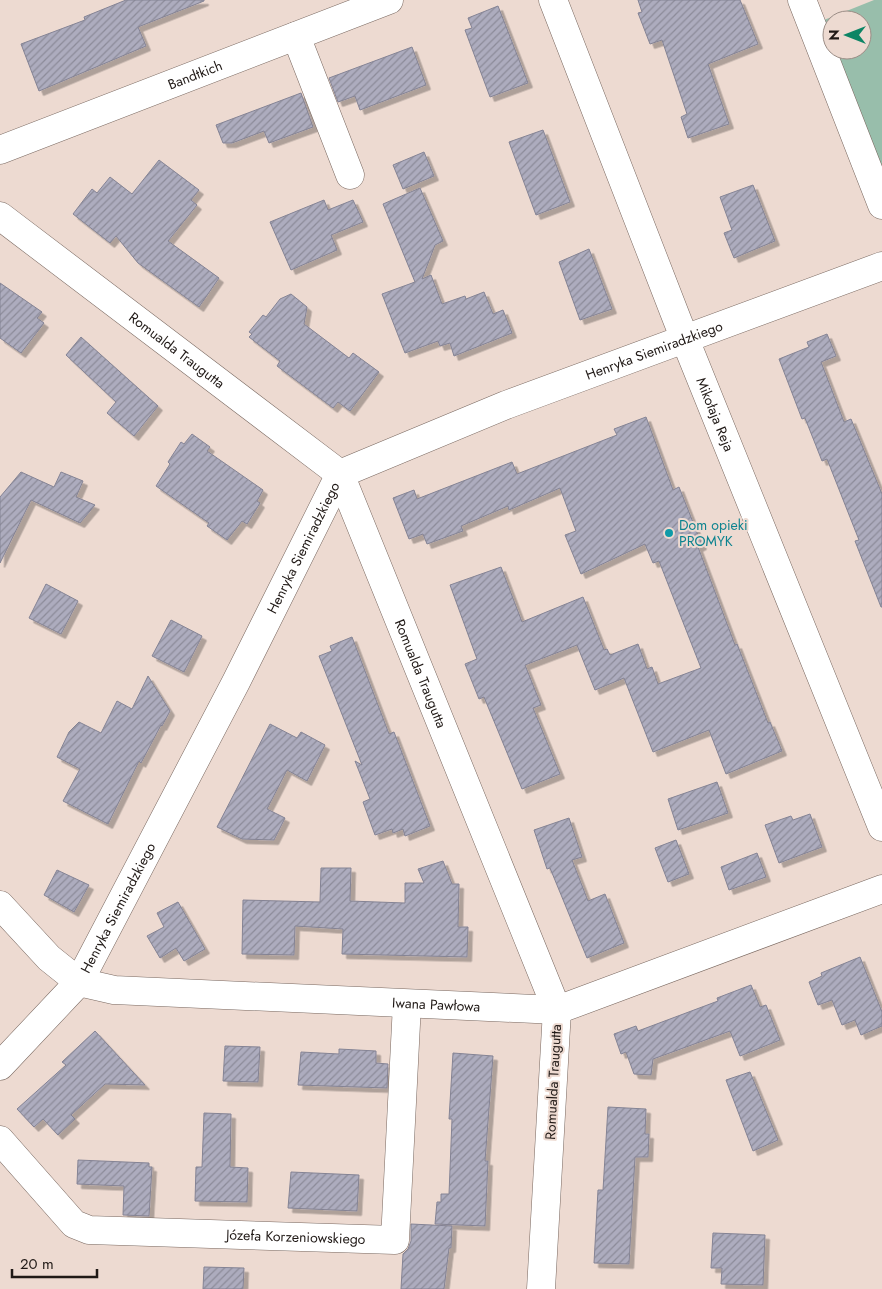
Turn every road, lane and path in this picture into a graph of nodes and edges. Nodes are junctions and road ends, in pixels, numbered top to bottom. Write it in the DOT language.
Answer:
graph roads {
  1 [pos="389,0"];
  2 [pos="552,0"];
  3 [pos="802,0"];
  4 [pos="296,36"];
  5 [pos="0,150"];
  6 [pos="350,175"];
  7 [pos="882,205"];
  8 [pos="0,216"];
  9 [pos="882,266"];
  10 [pos="684,338"];
  11 [pos="340,474"];
  12 [pos="882,827"];
  13 [pos="882,889"];
  14 [pos="0,905"];
  15 [pos="79,982"];
  16 [pos="407,1004"];
  17 [pos="557,1010"];
  18 [pos="0,1066"];
  19 [pos="0,1140"];
  20 [pos="541,1289"];
  1 -- 4 [label="street, Bandtkich"];
  2 -- 10 [label="street, Mikołaja Reja"];
  3 -- 7 [label="street"];
  4 -- 5 [label="street, Bandtkich"];
  4 -- 6 [label="street"];
  8 -- 11 [label="street, Romualda Traugutta"];
  9 -- 10 [label="street, Henryka Siemiradzkiego"];
  10 -- 11 [label="street, Henryka Siemiradzkiego"];
  10 -- 12 [label="street, Mikołaja Reja"];
  11 -- 15 [label="street, Henryka Siemiradzkiego"];
  11 -- 17 [label="street, Romualda Traugutta"];
  13 -- 17 [label="street, Iwana Pawłowa"];
  14 -- 15 [label="street, Iwana Pawłowa"];
  15 -- 16 [label="street, Iwana Pawłowa"];
  15 -- 18 [label="street, Henryka Siemiradzkiego"];
  16 -- 17 [label="street, Iwana Pawłowa"];
  16 -- 19 [label="street, Józefa Korzeniowskiego"];
  17 -- 20 [label="street, Romualda Traugutta"];
}
